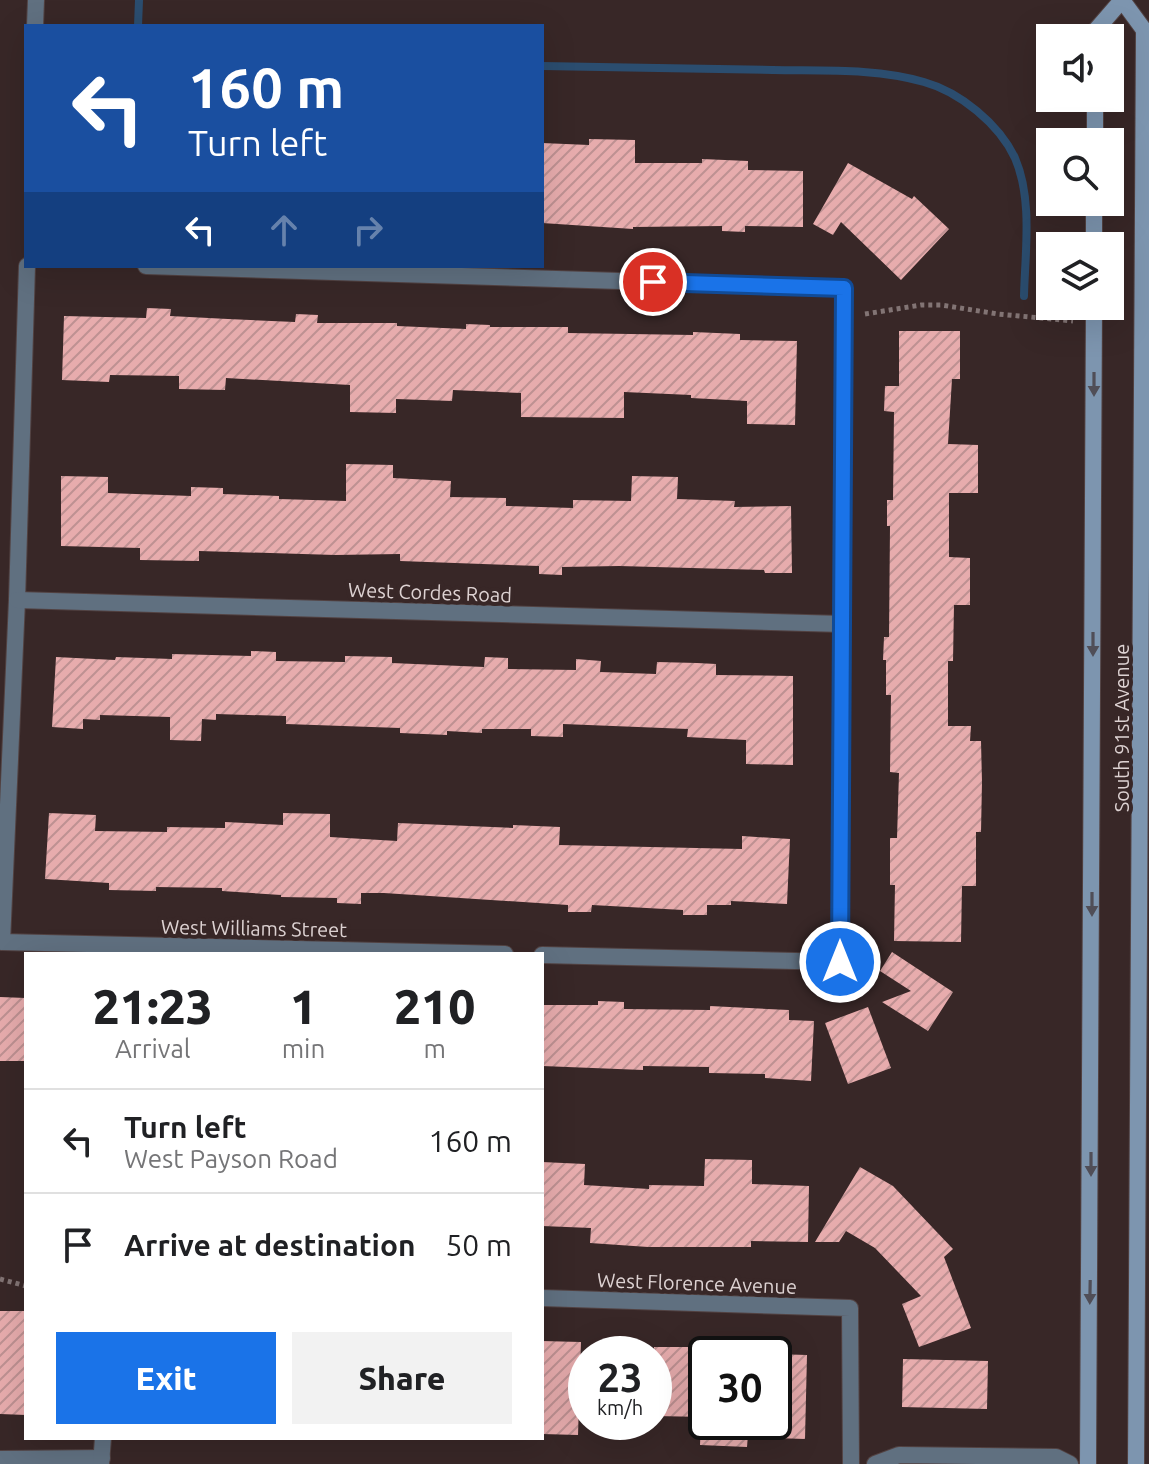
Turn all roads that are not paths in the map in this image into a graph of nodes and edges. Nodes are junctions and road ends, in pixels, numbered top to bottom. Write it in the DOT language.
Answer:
graph roads {
  1 [pos="36,0"];
  2 [pos="1122,0"];
  3 [pos="35,24"];
  4 [pos="1101,24"];
  5 [pos="27,268"];
  6 [pos="209,268"];
  7 [pos="1094,320"];
  8 [pos="17,600"];
  9 [pos="842,624"];
  10 [pos="277,951"];
  11 [pos="353,952"];
  12 [pos="544,955"];
  13 [pos="544,1298"];
  14 [pos="103,1440"];
  15 [pos="0,1459"];
  16 [pos="102,1461"];
  17 [pos="851,1464"];
  18 [pos="875,1464"];
  19 [pos="1070,1464"];
  20 [pos="1088,1464"];
  21 [pos="1136,1464"];
  1 -- 3 [label="street"];
  2 -- 4 [label="main road, South 91st Avenue"];
  2 -- 21 [label="main road, South 91st Avenue"];
  5 -- 8 [label="street"];
  6 -- 9 [label="street"];
  7 -- 20 [label="main road, South 91st Avenue, one-way"];
  8 -- 9 [label="street, West Cordes Road"];
  8 -- 10 [label="street, West Williams Street"];
  9 -- 12 [label="street"];
  10 -- 11 [label="street, West Williams Street"];
  13 -- 17 [label="street, West Florence Avenue"];
  14 -- 16 [label="street"];
  15 -- 16 [label="street"];
  18 -- 19 [label="street"];
}
